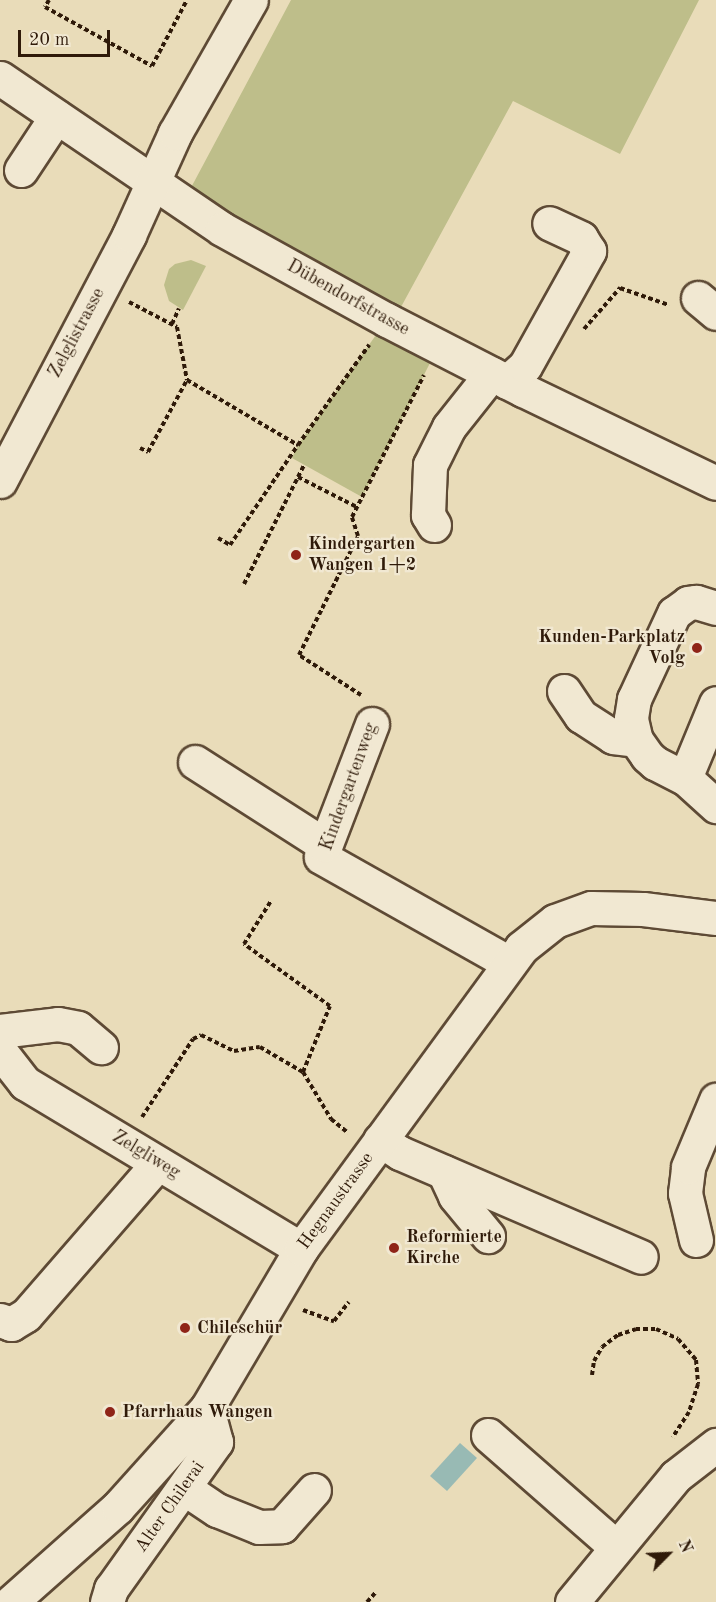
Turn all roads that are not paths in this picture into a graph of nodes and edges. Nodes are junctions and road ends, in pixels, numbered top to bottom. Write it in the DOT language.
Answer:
graph roads {
  1 [pos="251,0"];
  2 [pos="0,78"];
  3 [pos="56,117"];
  4 [pos="21,170"];
  5 [pos="153,184"];
  6 [pos="549,223"];
  7 [pos="499,378"];
  8 [pos="2,473"];
  9 [pos="716,483"];
  10 [pos="434,525"];
  11 [pos="712,596"];
  12 [pos="564,691"];
  13 [pos="716,703"];
  14 [pos="372,724"];
  15 [pos="636,740"];
  16 [pos="195,762"];
  17 [pos="685,778"];
  18 [pos="716,806"];
  19 [pos="326,845"];
  20 [pos="716,918"];
  21 [pos="509,963"];
  22 [pos="0,1031"];
  23 [pos="101,1047"];
  24 [pos="0,1051"];
  25 [pos="716,1100"];
  26 [pos="365,1137"];
  27 [pos="158,1163"];
  28 [pos="444,1172"];
  29 [pos="488,1236"];
  30 [pos="696,1240"];
  31 [pos="301,1249"];
  32 [pos="641,1257"];
  33 [pos="0,1320"];
  34 [pos="207,1408"];
  35 [pos="488,1435"];
  36 [pos="716,1445"];
  37 [pos="184,1488"];
  38 [pos="314,1490"];
  39 [pos="616,1547"];
  40 [pos="11,1602"];
  41 [pos="107,1602"];
  42 [pos="572,1602"];
  1 -- 5 [label="street, Zelglistrasse"];
  2 -- 3 [label="street, Dübendorfstrasse"];
  3 -- 4 [label="street"];
  3 -- 5 [label="street, Dübendorfstrasse"];
  5 -- 7 [label="street, Dübendorfstrasse"];
  5 -- 8 [label="street, Zelglistrasse"];
  6 -- 7 [label="street"];
  7 -- 9 [label="street, Dübendorfstrasse"];
  7 -- 10 [label="street"];
  11 -- 15 [label="street"];
  12 -- 15 [label="street"];
  13 -- 17 [label="street"];
  14 -- 19 [label="street, Kindergartenweg"];
  15 -- 17 [label="street"];
  16 -- 19 [label="street"];
  17 -- 18 [label="street"];
  19 -- 21 [label="street, Kindergartenweg"];
  20 -- 21 [label="street, Hegnaustrasse"];
  21 -- 26 [label="street, Hegnaustrasse"];
  22 -- 23 [label="street"];
  24 -- 27 [label="street, Zelgliweg"];
  25 -- 30 [label="street"];
  26 -- 28 [label="street"];
  26 -- 31 [label="street, Hegnaustrasse"];
  27 -- 31 [label="street, Zelgliweg"];
  27 -- 33 [label="street"];
  28 -- 29 [label="street"];
  28 -- 32 [label="street"];
  31 -- 34 [label="street, Hegnaustrasse"];
  34 -- 37 [label="street, Alter Chilerai"];
  34 -- 40 [label="street, Hegnaustrasse"];
  35 -- 39 [label="street"];
  36 -- 39 [label="street"];
  37 -- 38 [label="street"];
  37 -- 41 [label="street, Alter Chilerai"];
  39 -- 42 [label="street"];
}
